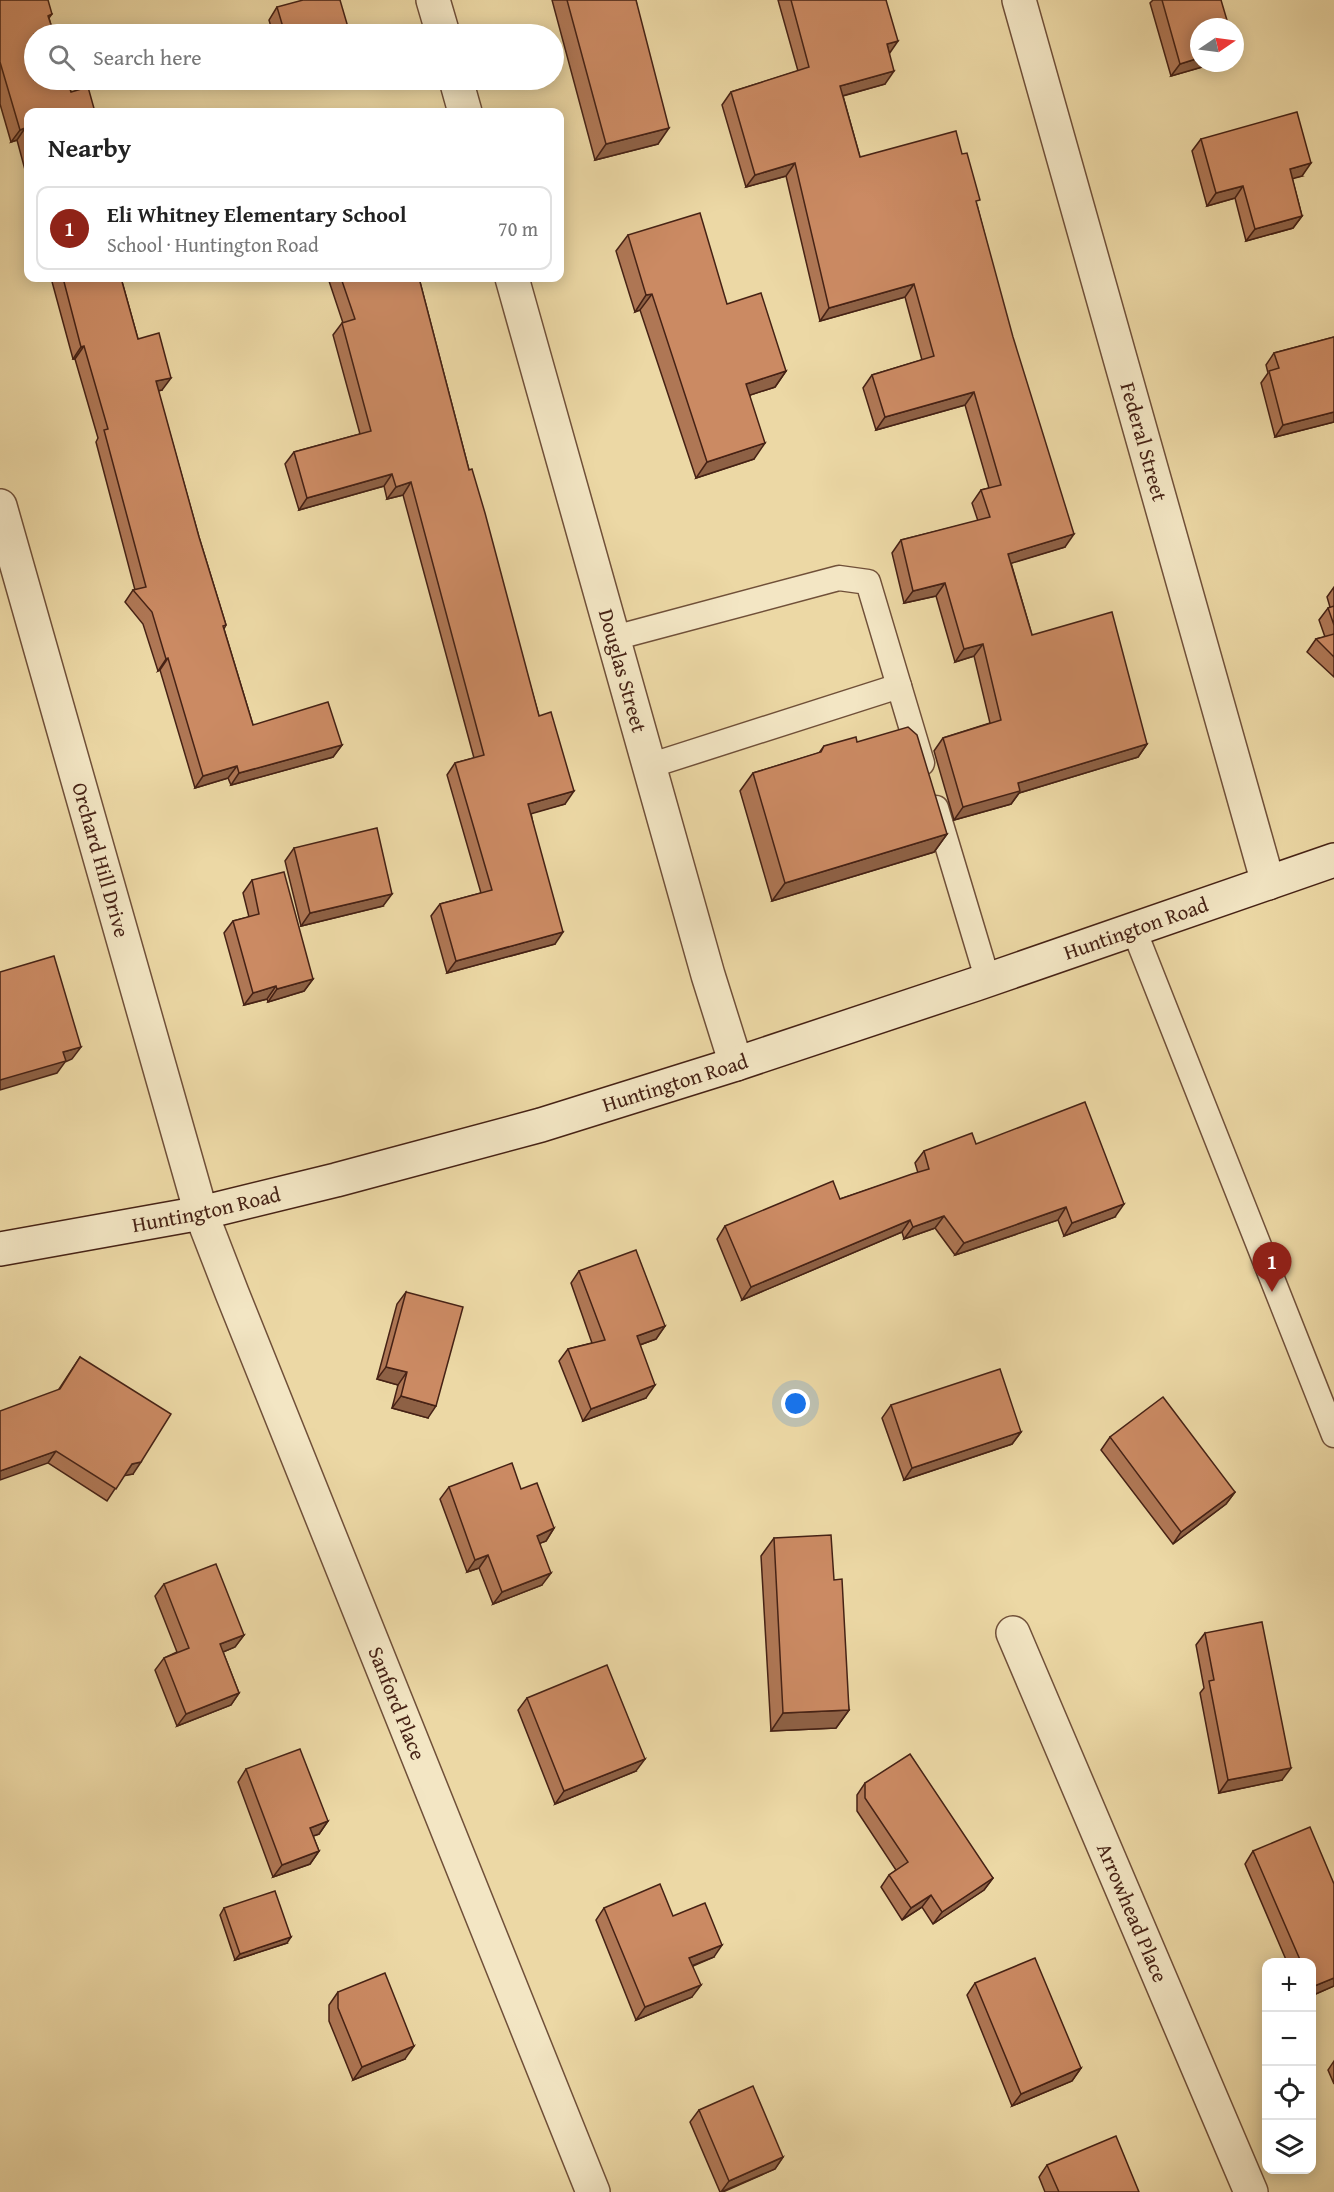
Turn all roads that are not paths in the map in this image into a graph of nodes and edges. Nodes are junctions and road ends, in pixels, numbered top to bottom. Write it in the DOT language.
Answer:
graph roads {
  1 [pos="434,0"];
  2 [pos="1019,0"];
  3 [pos="440,24"];
  4 [pos="459,90"];
  5 [pos="464,108"];
  6 [pos="513,282"];
  7 [pos="0,506"];
  8 [pos="614,638"];
  9 [pos="899,686"];
  10 [pos="649,766"];
  11 [pos="1334,861"];
  12 [pos="1268,883"];
  13 [pos="1134,930"];
  14 [pos="988,981"];
  15 [pos="736,1064"];
  16 [pos="201,1213"];
  17 [pos="0,1249"];
  18 [pos="1334,1435"];
  19 [pos="1013,1633"];
  20 [pos="593,2192"];
  21 [pos="1251,2192"];
  1 -- 3 [label="street"];
  2 -- 12 [label="street, Federal Street"];
  4 -- 5 [label="street"];
  6 -- 8 [label="street, Douglas Street"];
  7 -- 16 [label="street, Orchard Hill Drive"];
  8 -- 9 [label="lane"];
  8 -- 10 [label="street, Douglas Street"];
  9 -- 10 [label="lane"];
  9 -- 14 [label="lane"];
  10 -- 15 [label="street, Douglas Street"];
  11 -- 12 [label="street, Huntington Road"];
  12 -- 13 [label="street, Huntington Road"];
  13 -- 14 [label="street, Huntington Road"];
  13 -- 18 [label="lane"];
  14 -- 15 [label="street, Huntington Road"];
  15 -- 16 [label="street, Huntington Road"];
  16 -- 17 [label="street, Huntington Road"];
  16 -- 20 [label="street, Sanford Place"];
  19 -- 21 [label="street, Arrowhead Place"];
}
